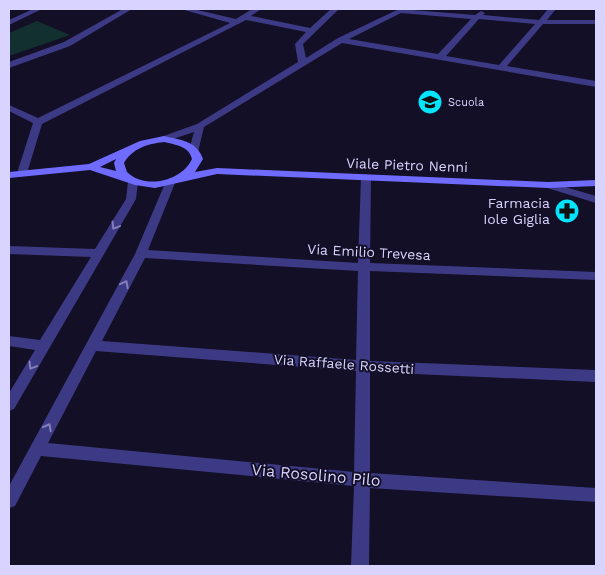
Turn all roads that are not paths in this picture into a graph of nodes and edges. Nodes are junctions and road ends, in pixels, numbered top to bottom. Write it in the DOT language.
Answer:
graph roads {
  1 [pos="38,9"];
  2 [pos="128,9"];
  3 [pos="185,9"];
  4 [pos="257,9"];
  5 [pos="335,9"];
  6 [pos="484,9"];
  7 [pos="552,9"];
  8 [pos="402,10"];
  9 [pos="246,17"];
  10 [pos="477,17"];
  11 [pos="237,22"];
  12 [pos="540,22"];
  13 [pos="596,22"];
  14 [pos="9,23"];
  15 [pos="312,31"];
  16 [pos="341,40"];
  17 [pos="440,57"];
  18 [pos="303,64"];
  19 [pos="9,66"];
  20 [pos="501,68"];
  21 [pos="596,84"];
  22 [pos="9,108"];
  23 [pos="38,122"];
  24 [pos="200,126"];
  25 [pos="164,139"];
  26 [pos="129,150"];
  27 [pos="196,153"];
  28 [pos="91,167"];
  29 [pos="217,171"];
  30 [pos="22,173"];
  31 [pos="9,174"];
  32 [pos="366,178"];
  33 [pos="129,179"];
  34 [pos="176,181"];
  35 [pos="596,183"];
  36 [pos="548,185"];
  37 [pos="596,200"];
  38 [pos="9,250"];
  39 [pos="100,253"];
  40 [pos="141,254"];
  41 [pos="362,267"];
  42 [pos="596,276"];
  43 [pos="9,341"];
  44 [pos="92,345"];
  45 [pos="44,346"];
  46 [pos="361,366"];
  47 [pos="596,376"];
  48 [pos="9,405"];
  49 [pos="37,449"];
  50 [pos="363,480"];
  51 [pos="596,495"];
  52 [pos="9,501"];
  53 [pos="360,566"];
  1 -- 14 [label="street"];
  2 -- 19 [label="street"];
  3 -- 11 [label="street"];
  4 -- 9 [label="street"];
  5 -- 15 [label="street"];
  6 -- 10 [label="street"];
  7 -- 12 [label="street"];
  8 -- 10 [label="street"];
  8 -- 16 [label="street"];
  9 -- 11 [label="street"];
  9 -- 15 [label="street"];
  10 -- 12 [label="street"];
  10 -- 17 [label="street"];
  11 -- 23 [label="street"];
  12 -- 13 [label="street"];
  12 -- 20 [label="street"];
  15 -- 18 [label="street"];
  16 -- 17 [label="street"];
  16 -- 18 [label="street"];
  17 -- 20 [label="street"];
  18 -- 24 [label="street"];
  20 -- 21 [label="street"];
  22 -- 23 [label="street"];
  23 -- 30 [label="street"];
  24 -- 25 [label="street"];
  24 -- 27 [label="street"];
  25 -- 26 [label="main road, Viale Pietro Nenni"];
  25 -- 27 [label="main road, Viale Pietro Nenni"];
  26 -- 28 [label="main road, Viale Pietro Nenni"];
  26 -- 33 [label="main road"];
  27 -- 29 [label="main road, Viale Pietro Nenni"];
  27 -- 34 [label="main road"];
  28 -- 30 [label="main road, Viale Pietro Nenni"];
  28 -- 33 [label="main road, Viale Pietro Nenni"];
  29 -- 32 [label="main road, Viale Pietro Nenni"];
  29 -- 34 [label="main road, Viale Pietro Nenni"];
  30 -- 31 [label="main road, Viale Pietro Nenni"];
  32 -- 36 [label="main road, Viale Pietro Nenni"];
  32 -- 41 [label="street"];
  33 -- 34 [label="main road, Viale Pietro Nenni"];
  33 -- 39 [label="street, one-way"];
  34 -- 40 [label="street"];
  35 -- 36 [label="main road, Viale Pietro Nenni"];
  36 -- 37 [label="street"];
  38 -- 39 [label="street"];
  39 -- 45 [label="street"];
  40 -- 41 [label="street, Via Emilio Trevesa"];
  44 -- 40 [label="street, one-way"];
  41 -- 42 [label="street, Via Emilio Trevesa"];
  41 -- 46 [label="street"];
  43 -- 45 [label="street"];
  44 -- 46 [label="street, Via Raffaele Rossetti"];
  49 -- 44 [label="street, one-way"];
  45 -- 48 [label="street, one-way"];
  46 -- 47 [label="street, Via Raffaele Rossetti"];
  46 -- 50 [label="street"];
  49 -- 50 [label="street, Via Rosolino Pilo"];
  49 -- 52 [label="street"];
  50 -- 51 [label="street, Via Rosolino Pilo"];
  50 -- 53 [label="street"];
}
